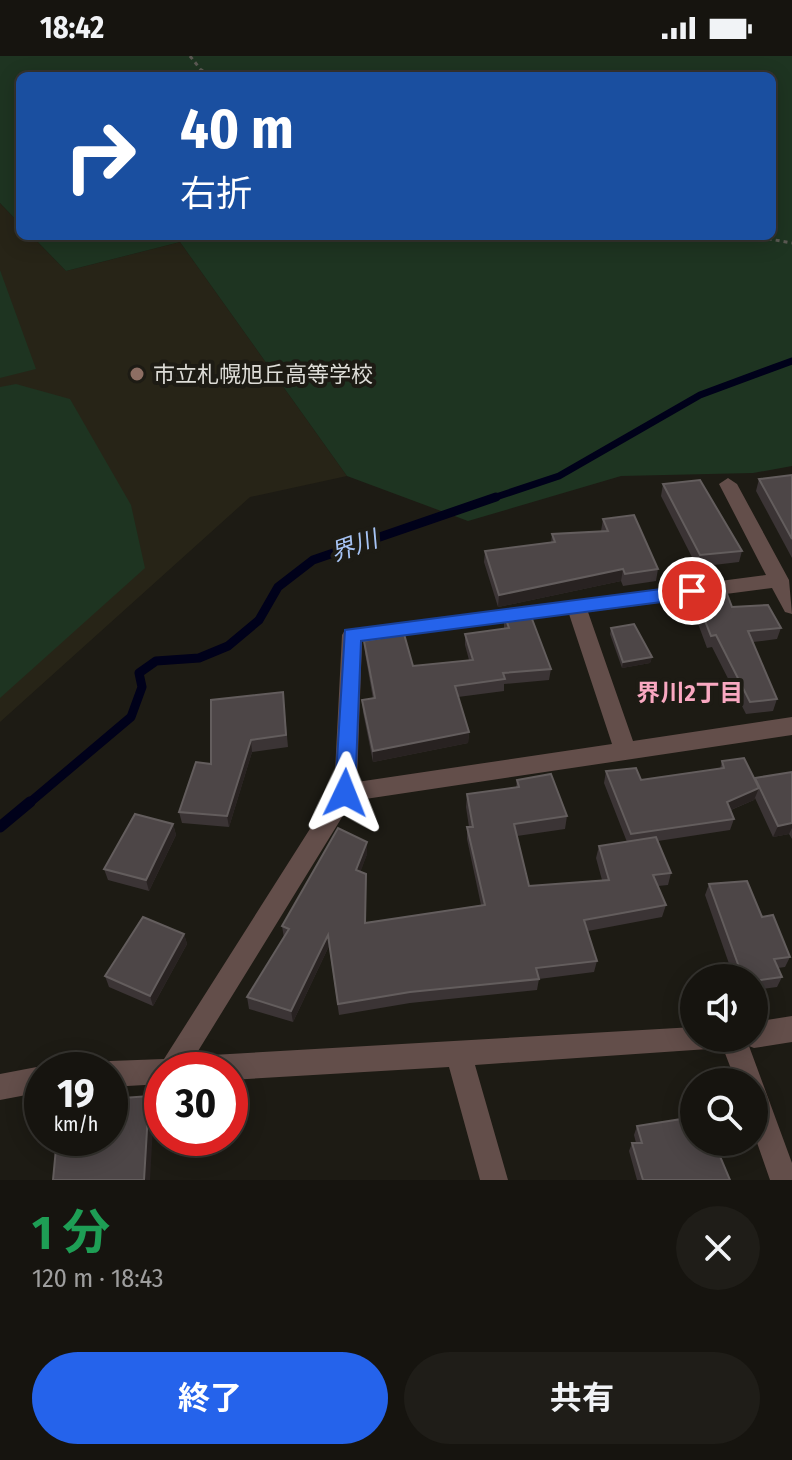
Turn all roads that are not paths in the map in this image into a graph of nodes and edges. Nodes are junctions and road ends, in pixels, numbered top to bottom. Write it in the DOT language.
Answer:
graph roads {
  1 [pos="728,484"];
  2 [pos="779,580"];
  3 [pos="576,606"];
  4 [pos="792,607"];
  5 [pos="792,726"];
  6 [pos="625,751"];
  7 [pos="345,793"];
  8 [pos="792,1029"];
  9 [pos="768,1033"];
  10 [pos="680,1040"];
  11 [pos="183,1052"];
  12 [pos="459,1054"];
  13 [pos="248,1066"];
  14 [pos="24,1082"];
  15 [pos="0,1087"];
  16 [pos="768,1135"];
  17 [pos="494,1180"];
  18 [pos="784,1180"];
  1 -- 2 [label="street"];
  2 -- 3 [label="street"];
  2 -- 4 [label="street"];
  3 -- 6 [label="street"];
  3 -- 7 [label="street"];
  5 -- 6 [label="street"];
  6 -- 7 [label="street"];
  7 -- 11 [label="street"];
  8 -- 9 [label="street"];
  10 -- 12 [label="street"];
  12 -- 13 [label="street"];
  12 -- 17 [label="street"];
  14 -- 15 [label="street"];
  16 -- 18 [label="street"];
}
